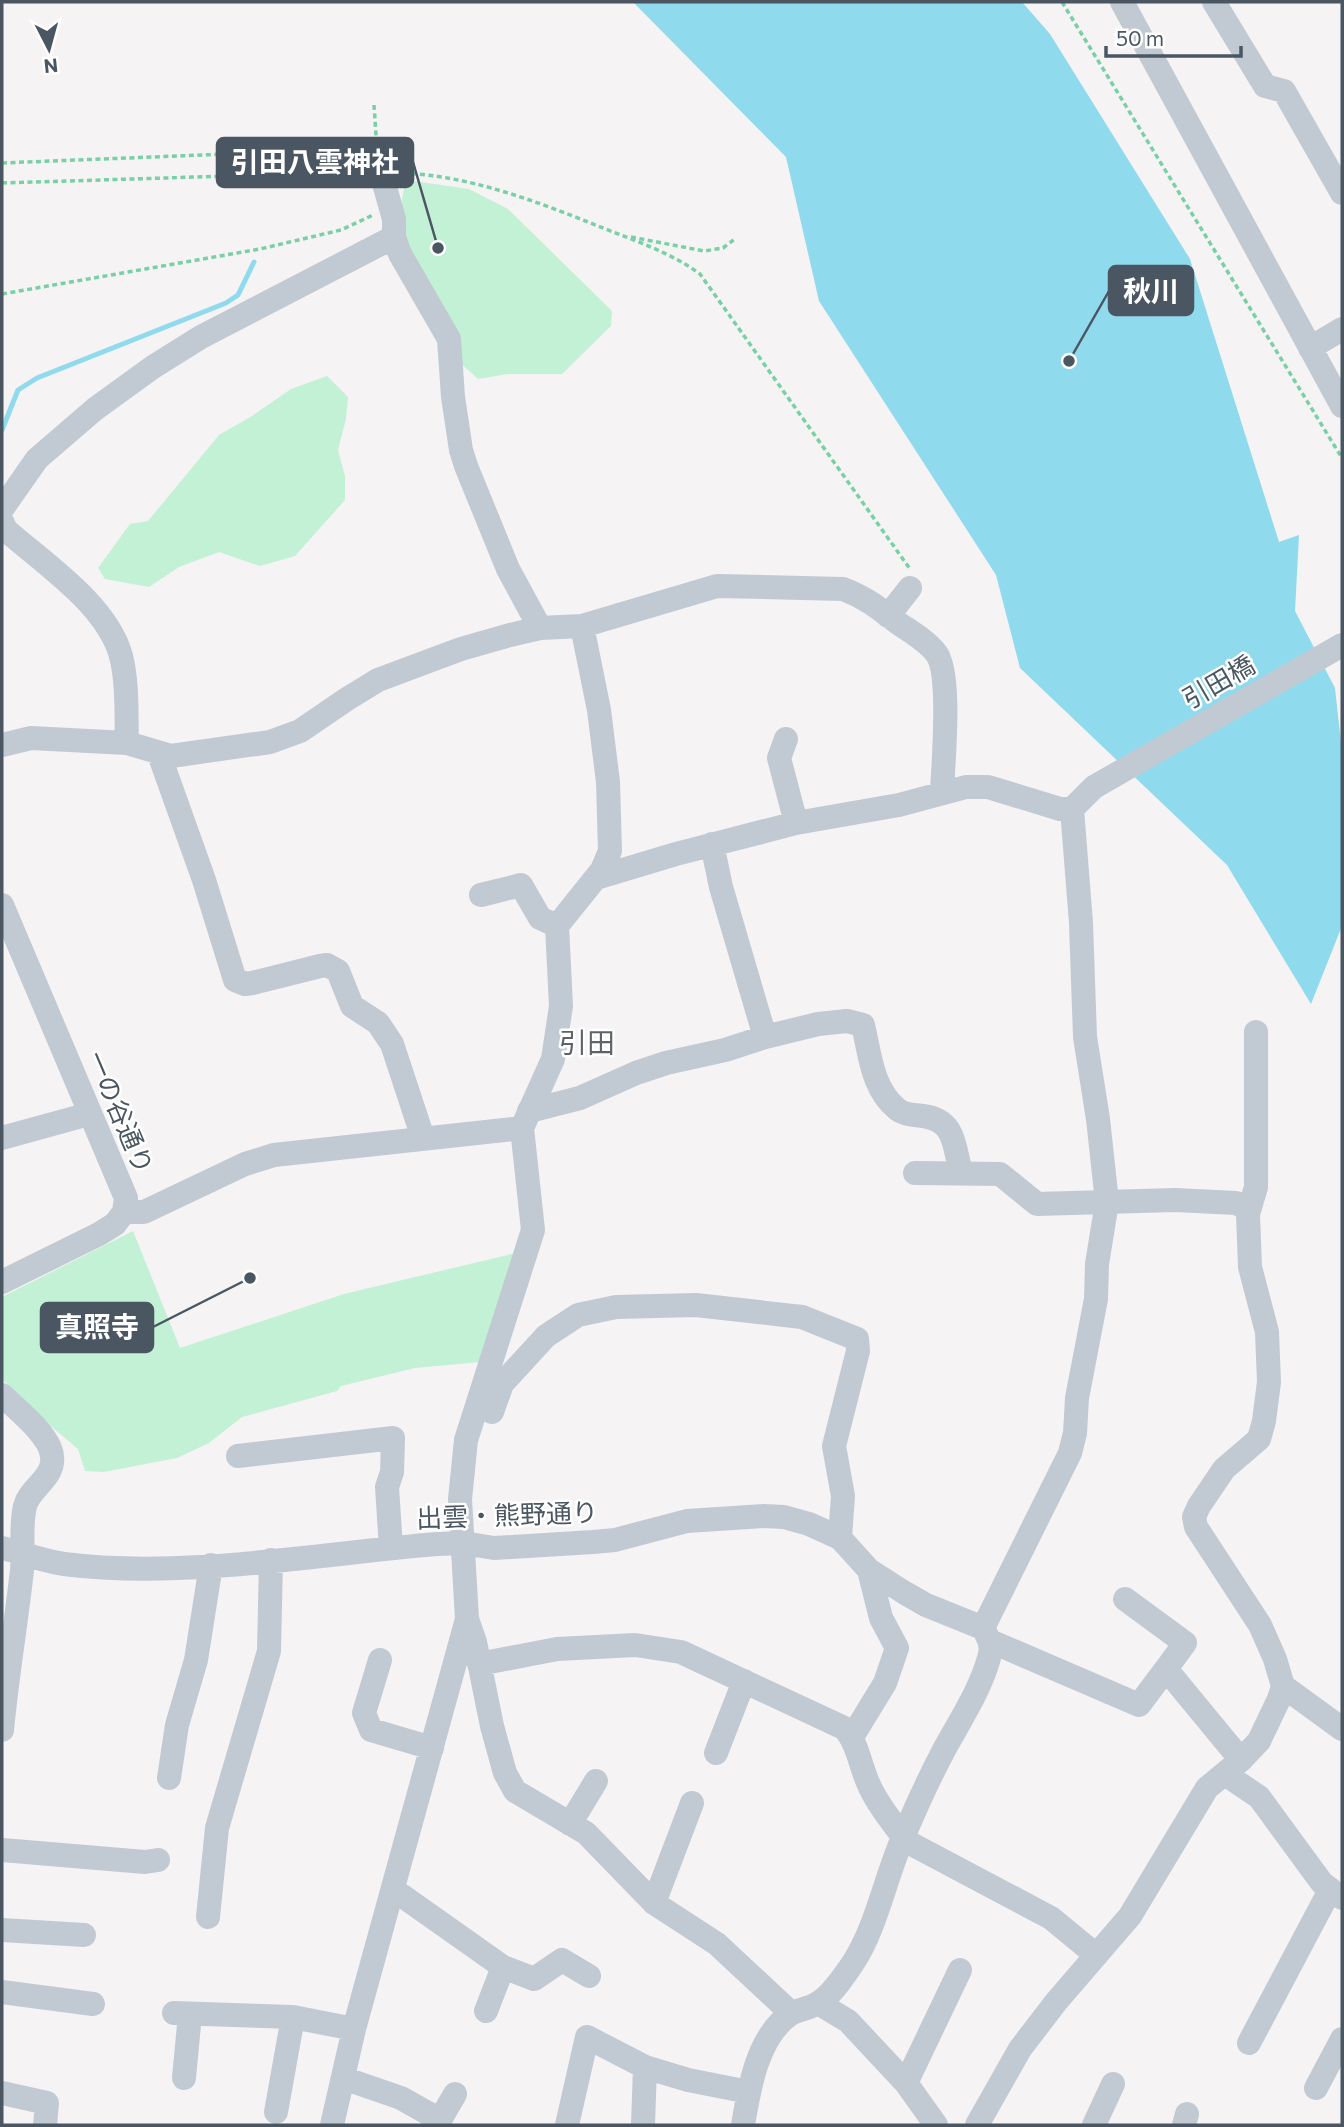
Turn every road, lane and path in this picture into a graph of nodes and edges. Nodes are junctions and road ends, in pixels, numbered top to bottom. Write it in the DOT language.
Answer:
graph roads {
  1 [pos="1062,2"];
  2 [pos="1122,2"];
  3 [pos="1214,2"];
  4 [pos="374,105"];
  5 [pos="2,163"];
  6 [pos="381,173"];
  7 [pos="2,183"];
  8 [pos="1342,193"];
  9 [pos="391,209"];
  10 [pos="626,236"];
  11 [pos="394,237"];
  12 [pos="736,238"];
  13 [pos="2,294"];
  14 [pos="1342,329"];
  15 [pos="1310,348"];
  16 [pos="1342,406"];
  17 [pos="1342,458"];
  18 [pos="2,509"];
  19 [pos="2,520"];
  20 [pos="910,588"];
  21 [pos="888,616"];
  22 [pos="582,626"];
  23 [pos="540,628"];
  24 [pos="1342,645"];
  25 [pos="786,739"];
  26 [pos="127,743"];
  27 [pos="2,745"];
  28 [pos="159,754"];
  29 [pos="942,792"];
  30 [pos="1072,809"];
  31 [pos="796,823"];
  32 [pos="712,844"];
  33 [pos="596,878"];
  34 [pos="481,895"];
  35 [pos="2,905"];
  36 [pos="557,926"];
  37 [pos="1256,1032"];
  38 [pos="765,1037"];
  39 [pos="89,1114"];
  40 [pos="526,1120"];
  41 [pos="2,1138"];
  42 [pos="423,1138"];
  43 [pos="915,1173"];
  44 [pos="961,1174"];
  45 [pos="1107,1202"];
  46 [pos="124,1212"];
  47 [pos="1248,1214"];
  48 [pos="2,1282"];
  49 [pos="2,1395"];
  50 [pos="238,1456"];
  51 [pos="463,1470"];
  52 [pos="840,1538"];
  53 [pos="463,1543"];
  54 [pos="391,1548"];
  55 [pos="12,1552"];
  56 [pos="271,1560"];
  57 [pos="211,1565"];
  58 [pos="869,1570"];
  59 [pos="1125,1599"];
  60 [pos="467,1619"];
  61 [pos="987,1634"];
  62 [pos="380,1660"];
  63 [pos="479,1664"];
  64 [pos="1166,1669"];
  65 [pos="744,1681"];
  66 [pos="1283,1686"];
  67 [pos="4,1687"];
  68 [pos="2,1730"];
  69 [pos="1342,1730"];
  70 [pos="852,1737"];
  71 [pos="432,1748"];
  72 [pos="716,1753"];
  73 [pos="1233,1767"];
  74 [pos="169,1778"];
  75 [pos="596,1781"];
  76 [pos="692,1803"];
  77 [pos="570,1824"];
  78 [pos="903,1838"];
  79 [pos="2,1850"];
  80 [pos="158,1860"];
  81 [pos="394,1890"];
  82 [pos="1336,1894"];
  83 [pos="654,1903"];
  84 [pos="208,1917"];
  85 [pos="2,1930"];
  86 [pos="84,1935"];
  87 [pos="1096,1955"];
  88 [pos="503,1967"];
  89 [pos="960,1970"];
  90 [pos="589,1976"];
  91 [pos="2,1992"];
  92 [pos="818,2003"];
  93 [pos="93,2004"];
  94 [pos="485,2011"];
  95 [pos="791,2013"];
  96 [pos="293,2017"];
  97 [pos="354,2029"];
  98 [pos="1342,2039"];
  99 [pos="1249,2043"];
  100 [pos="645,2067"];
  101 [pos="184,2078"];
  102 [pos="343,2078"];
  103 [pos="906,2083"];
  104 [pos="1113,2084"];
  105 [pos="1316,2088"];
  106 [pos="749,2092"];
  107 [pos="2,2093"];
  108 [pos="454,2094"];
  109 [pos="276,2112"];
  110 [pos="445,2122"];
  111 [pos="45,2125"];
  112 [pos="332,2125"];
  113 [pos="566,2125"];
  114 [pos="643,2125"];
  115 [pos="743,2125"];
  116 [pos="936,2125"];
  117 [pos="977,2125"];
  118 [pos="1094,2125"];
  1 -- 17 [label="path"];
  2 -- 15 [label="street"];
  3 -- 8 [label="street"];
  4 -- 5 [label="path"];
  6 -- 7 [label="path"];
  6 -- 9 [label="street"];
  6 -- 10 [label="path"];
  9 -- 11 [label="street"];
  9 -- 13 [label="path"];
  10 -- 12 [label="path"];
  10 -- 20 [label="path"];
  11 -- 18 [label="street"];
  11 -- 23 [label="street"];
  14 -- 15 [label="street"];
  15 -- 16 [label="street"];
  19 -- 26 [label="street"];
  20 -- 21 [label="street"];
  21 -- 22 [label="street"];
  21 -- 29 [label="street"];
  22 -- 23 [label="street"];
  22 -- 33 [label="street"];
  23 -- 28 [label="street"];
  24 -- 30 [label="street, 引田橋"];
  25 -- 31 [label="street"];
  26 -- 27 [label="street"];
  26 -- 28 [label="street"];
  28 -- 42 [label="street"];
  29 -- 30 [label="street"];
  29 -- 31 [label="street"];
  30 -- 45 [label="street"];
  31 -- 32 [label="street"];
  32 -- 33 [label="street"];
  32 -- 38 [label="street"];
  33 -- 36 [label="street"];
  34 -- 36 [label="street"];
  35 -- 39 [label="street, 一の谷通り"];
  36 -- 40 [label="street"];
  37 -- 47 [label="street"];
  38 -- 40 [label="street"];
  38 -- 44 [label="street"];
  39 -- 41 [label="street"];
  39 -- 46 [label="street, 一の谷通り"];
  40 -- 42 [label="street"];
  40 -- 51 [label="street"];
  42 -- 46 [label="street"];
  43 -- 44 [label="street"];
  44 -- 45 [label="street"];
  45 -- 47 [label="street"];
  45 -- 61 [label="street"];
  46 -- 48 [label="street, 一の谷通り"];
  47 -- 66 [label="street"];
  49 -- 55 [label="street"];
  50 -- 54 [label="street"];
  51 -- 52 [label="street"];
  51 -- 53 [label="street"];
  52 -- 53 [label="street, 出雲・熊野通り"];
  52 -- 58 [label="street, 出雲・熊野通り"];
  53 -- 54 [label="street, 出雲・熊野通り"];
  53 -- 60 [label="street"];
  54 -- 56 [label="street, 出雲・熊野通り"];
  55 -- 57 [label="street, 出雲・熊野通り"];
  55 -- 67 [label="street"];
  56 -- 57 [label="street, 出雲・熊野通り"];
  56 -- 84 [label="street"];
  57 -- 74 [label="street"];
  58 -- 61 [label="street, 出雲・熊野通り"];
  58 -- 70 [label="street"];
  59 -- 64 [label="street"];
  60 -- 63 [label="street"];
  60 -- 71 [label="street"];
  61 -- 64 [label="street, 出雲・熊野通り"];
  61 -- 78 [label="street"];
  62 -- 71 [label="street"];
  63 -- 65 [label="street"];
  63 -- 77 [label="street"];
  64 -- 73 [label="street"];
  65 -- 70 [label="street"];
  65 -- 72 [label="street"];
  66 -- 69 [label="street"];
  66 -- 73 [label="street"];
  67 -- 68 [label="street"];
  70 -- 78 [label="street"];
  71 -- 81 [label="street"];
  73 -- 82 [label="street"];
  73 -- 87 [label="street"];
  75 -- 77 [label="street"];
  76 -- 83 [label="street"];
  77 -- 83 [label="street"];
  78 -- 87 [label="street"];
  78 -- 92 [label="street"];
  79 -- 80 [label="street"];
  81 -- 88 [label="street"];
  81 -- 97 [label="street"];
  82 -- 99 [label="street"];
  83 -- 95 [label="street"];
  85 -- 86 [label="street"];
  87 -- 117 [label="street"];
  88 -- 90 [label="street"];
  88 -- 94 [label="street"];
  89 -- 103 [label="street"];
  91 -- 93 [label="street"];
  92 -- 95 [label="street"];
  92 -- 103 [label="street"];
  95 -- 106 [label="street"];
  96 -- 97 [label="street"];
  96 -- 101 [label="street"];
  96 -- 109 [label="street"];
  97 -- 102 [label="street"];
  98 -- 105 [label="street"];
  100 -- 106 [label="street"];
  100 -- 113 [label="street"];
  100 -- 114 [label="street"];
  102 -- 110 [label="street"];
  102 -- 112 [label="street"];
  103 -- 116 [label="street"];
  104 -- 118 [label="street"];
  106 -- 115 [label="street"];
  107 -- 111 [label="street"];
  108 -- 110 [label="street"];
}
